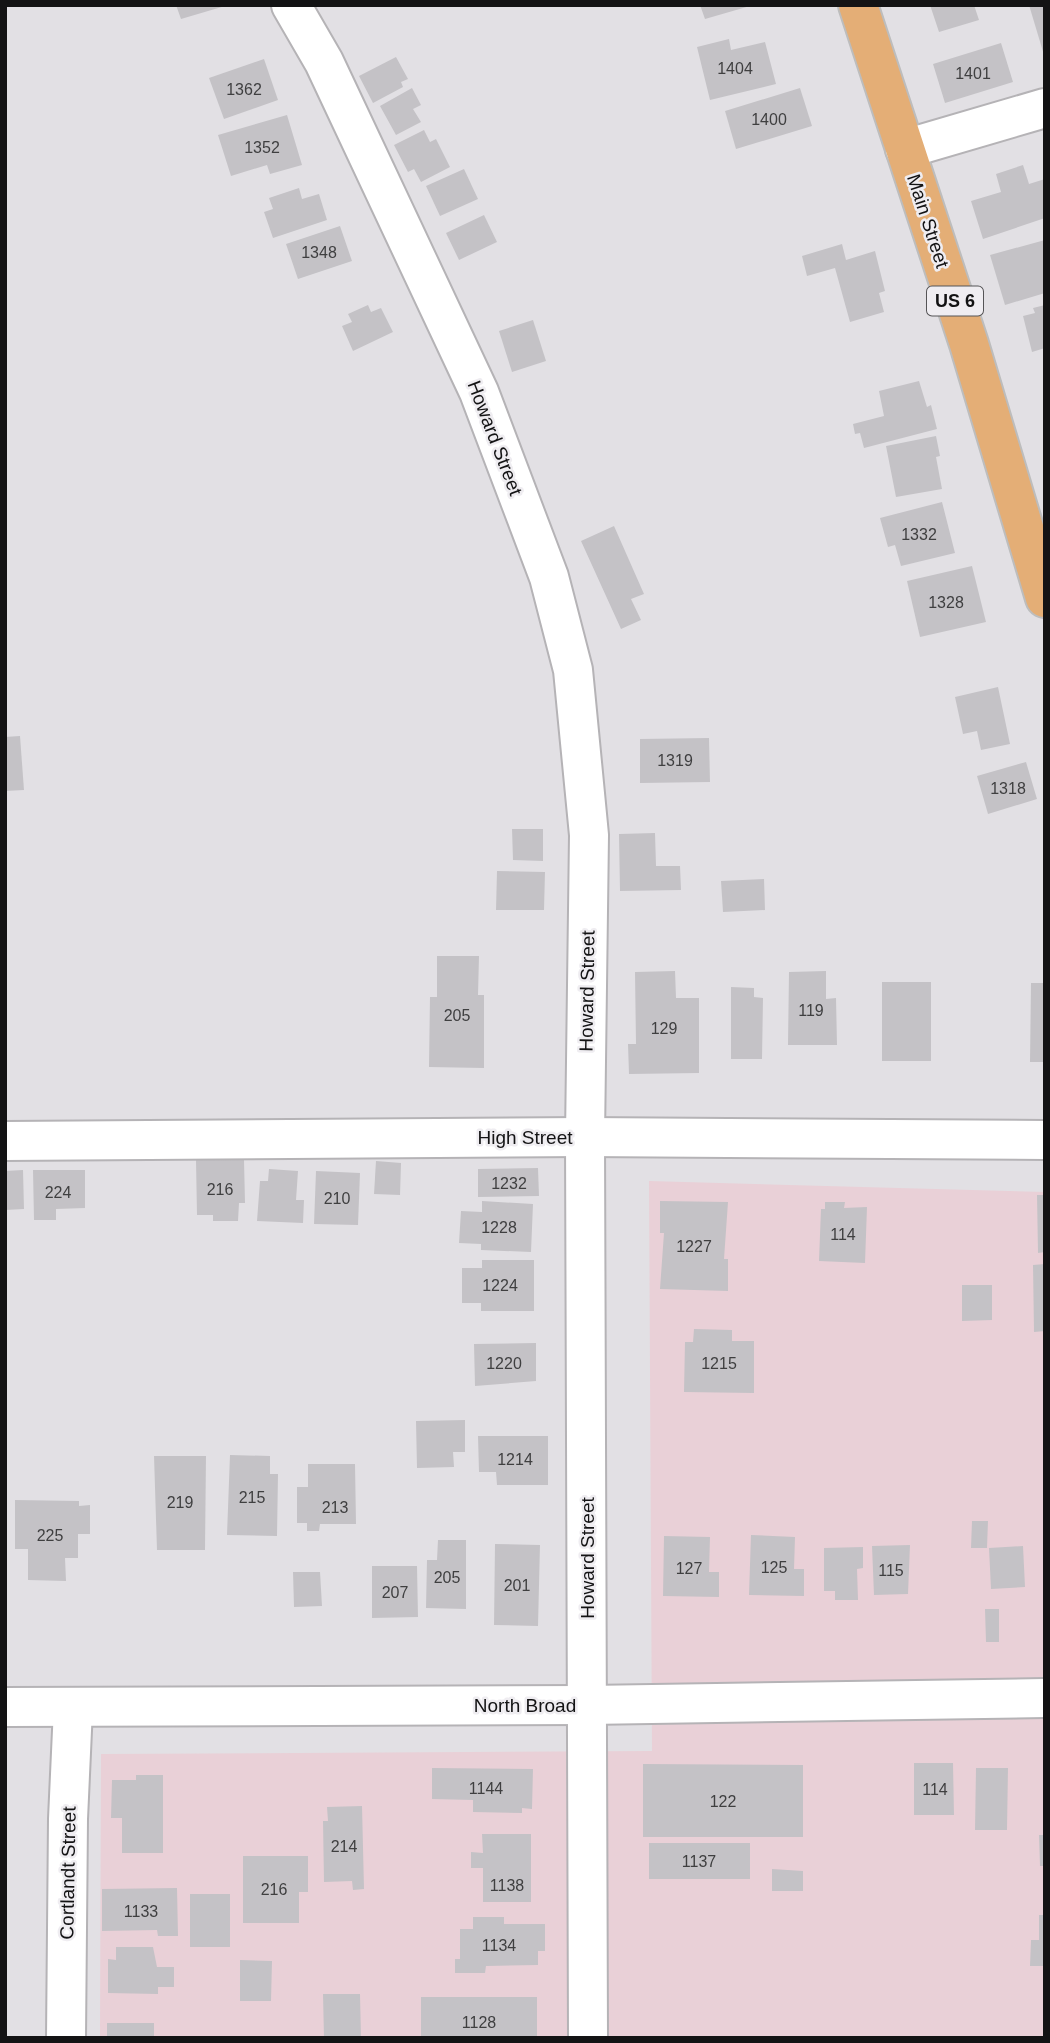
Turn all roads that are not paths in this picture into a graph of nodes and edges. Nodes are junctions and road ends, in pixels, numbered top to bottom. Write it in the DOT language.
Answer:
graph roads {
  1 [pos="291,5"];
  2 [pos="858,5"];
  3 [pos="1045,108"];
  4 [pos="905,149"];
  5 [pos="1045,598"];
  6 [pos="586,1137"];
  7 [pos="1045,1140"];
  8 [pos="5,1141"];
  9 [pos="1045,1698"];
  10 [pos="588,1705"];
  11 [pos="5,1707"];
  12 [pos="73,1708"];
  13 [pos="66,2038"];
  14 [pos="588,2038"];
  1 -- 6 [label="street, Howard Street"];
  2 -- 4 [label="main road, Main Street / US 6"];
  3 -- 4 [label="street"];
  4 -- 5 [label="main road, Main Street / US 6"];
  6 -- 7 [label="street, High Street"];
  6 -- 8 [label="street, High Street"];
  6 -- 10 [label="street, Howard Street"];
  9 -- 10 [label="street, North Broad"];
  10 -- 12 [label="street, North Broad"];
  10 -- 14 [label="street, Howard Street"];
  11 -- 12 [label="street, North Broad"];
  12 -- 13 [label="street, Cortlandt Street"];
}
